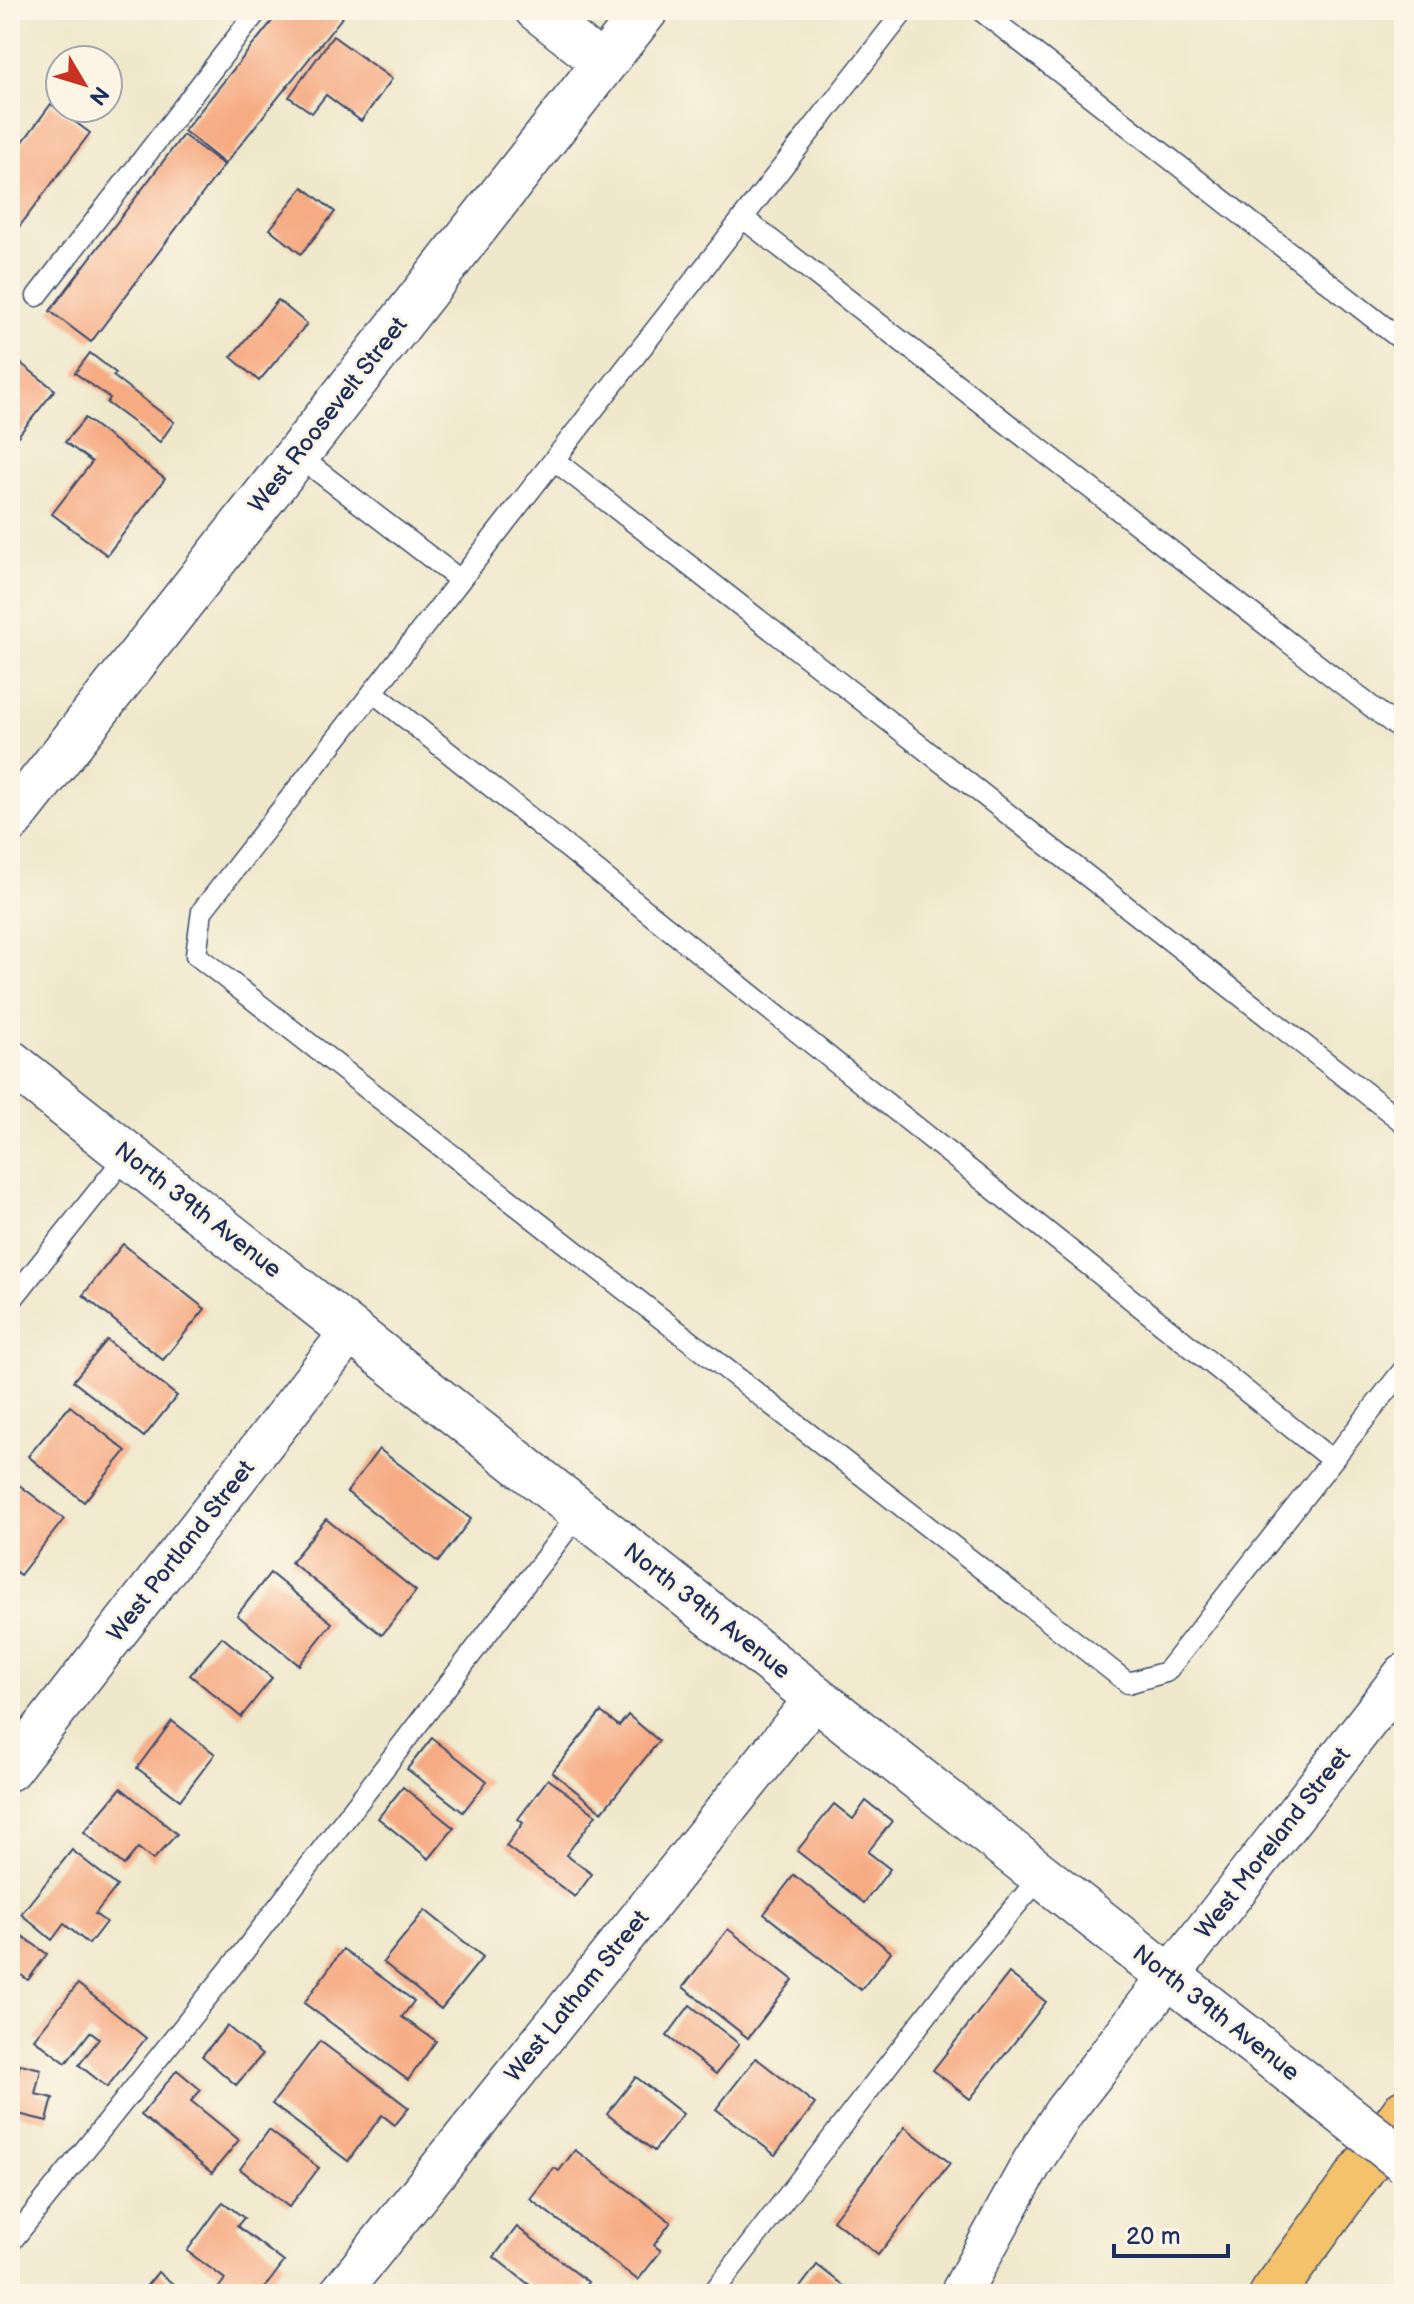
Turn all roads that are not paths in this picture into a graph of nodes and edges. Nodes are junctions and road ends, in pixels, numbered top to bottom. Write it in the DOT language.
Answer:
graph roads {
  1 [pos="258,10"];
  2 [pos="535,10"];
  3 [pos="646,10"];
  4 [pos="905,10"];
  5 [pos="980,10"];
  6 [pos="603,64"];
  7 [pos="743,218"];
  8 [pos="37,296"];
  9 [pos="1404,342"];
  10 [pos="297,455"];
  11 [pos="554,460"];
  12 [pos="460,580"];
  13 [pos="373,692"];
  14 [pos="1404,732"];
  15 [pos="10,821"];
  16 [pos="10,1062"];
  17 [pos="1404,1123"];
  18 [pos="127,1155"];
  19 [pos="10,1302"];
  20 [pos="351,1331"];
  21 [pos="1404,1369"];
  22 [pos="1332,1460"];
  23 [pos="581,1511"];
  24 [pos="1404,1674"];
  25 [pos="816,1697"];
  26 [pos="10,1770"];
  27 [pos="1042,1875"];
  28 [pos="1169,1977"];
  29 [pos="1404,2112"];
  30 [pos="1404,2161"];
  31 [pos="10,2243"];
  32 [pos="339,2294"];
  33 [pos="712,2294"];
  34 [pos="960,2294"];
  35 [pos="1272,2294"];
  1 -- 8 [label="lane"];
  2 -- 6 [label="street"];
  3 -- 6 [label="street, West Roosevelt Street"];
  4 -- 7 [label="lane"];
  5 -- 9 [label="lane"];
  6 -- 10 [label="street, West Roosevelt Street"];
  7 -- 11 [label="lane"];
  7 -- 14 [label="lane"];
  10 -- 12 [label="lane"];
  10 -- 15 [label="street, West Roosevelt Street"];
  11 -- 12 [label="lane"];
  11 -- 17 [label="lane"];
  12 -- 13 [label="lane"];
  13 -- 22 [label="lane"];
  13 -- 22 [label="lane"];
  16 -- 18 [label="street, North 39th Avenue"];
  18 -- 19 [label="lane"];
  18 -- 20 [label="street, North 39th Avenue"];
  20 -- 23 [label="street, North 39th Avenue"];
  20 -- 26 [label="street, West Portland Street"];
  21 -- 22 [label="lane"];
  23 -- 25 [label="street, North 39th Avenue"];
  23 -- 31 [label="lane"];
  24 -- 28 [label="street, West Moreland Street"];
  25 -- 27 [label="street, North 39th Avenue"];
  25 -- 32 [label="street, West Latham Street"];
  27 -- 28 [label="street, North 39th Avenue"];
  27 -- 33 [label="lane"];
  28 -- 30 [label="street, North 39th Avenue, bridge"];
  28 -- 34 [label="street, West Moreland Street"];
  29 -- 35 [label="highway"];
}
